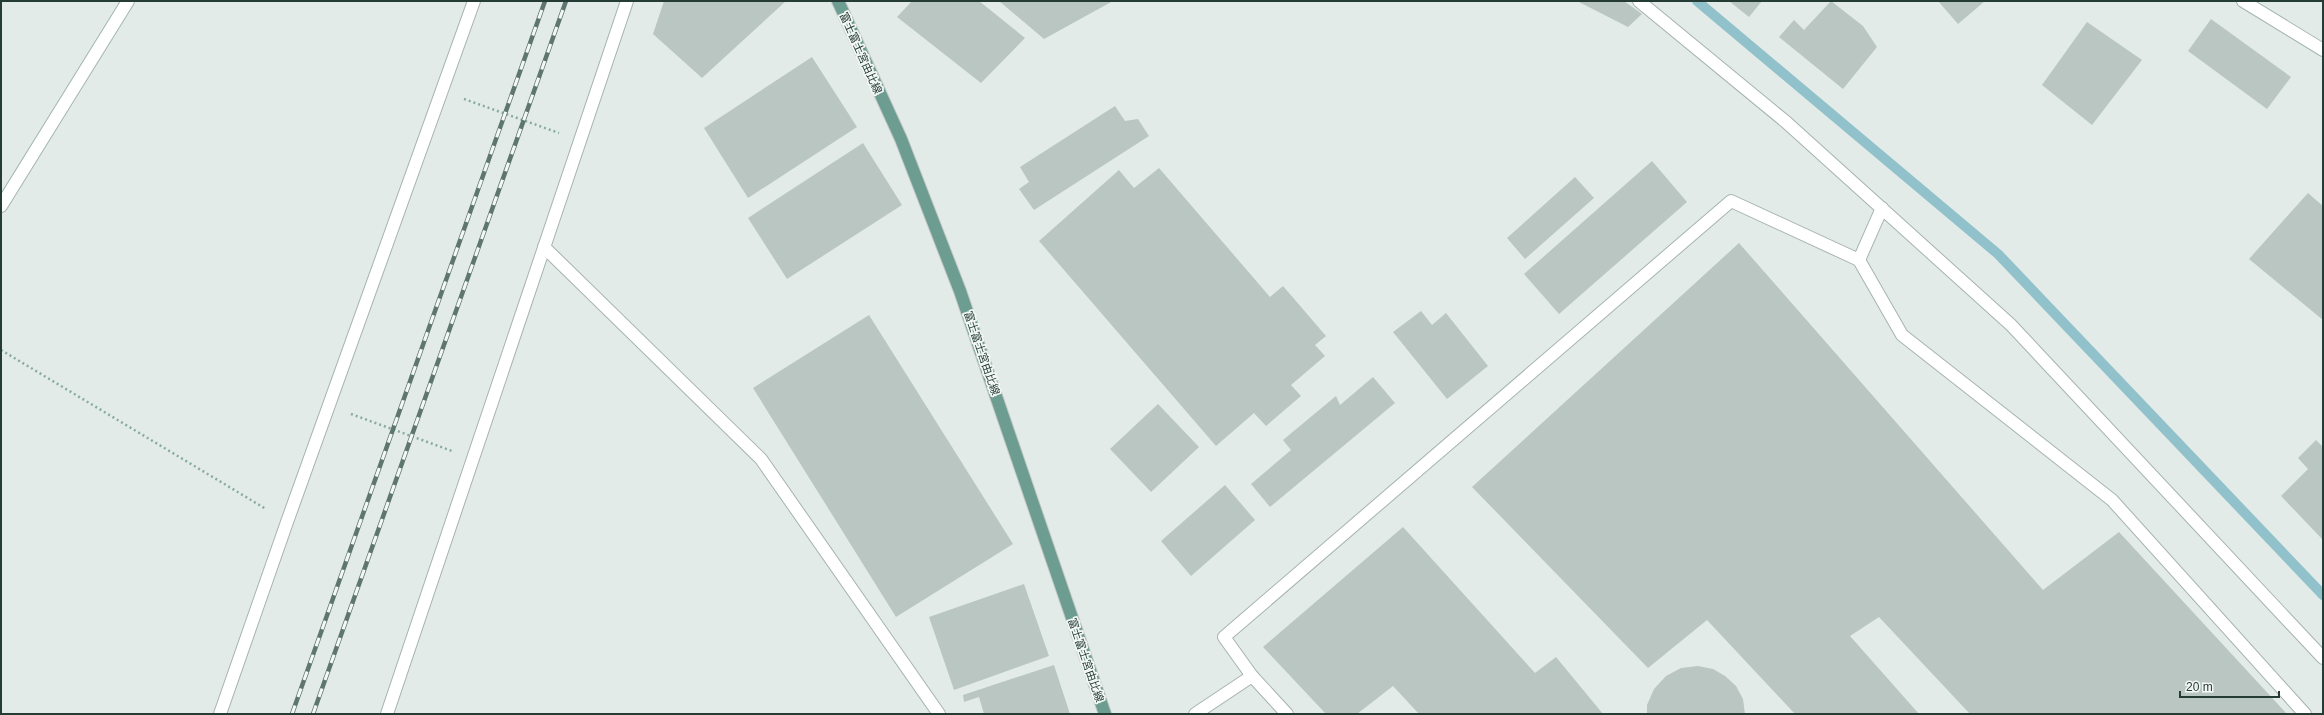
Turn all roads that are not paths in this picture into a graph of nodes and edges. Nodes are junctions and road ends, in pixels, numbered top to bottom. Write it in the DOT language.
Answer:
graph roads {
  1 [pos="128,1"];
  2 [pos="474,1"];
  3 [pos="627,1"];
  4 [pos="838,1"];
  5 [pos="1639,1"];
  6 [pos="2243,1"];
  7 [pos="2323,50"];
  8 [pos="1,206"];
  9 [pos="1882,208"];
  10 [pos="544,247"];
  11 [pos="1859,260"];
  12 [pos="2323,658"];
  13 [pos="1252,676"];
  14 [pos="220,714"];
  15 [pos="387,714"];
  16 [pos="939,714"];
  17 [pos="1104,714"];
  18 [pos="1195,714"];
  19 [pos="1287,714"];
  20 [pos="2304,714"];
  1 -- 8 [label="street"];
  2 -- 14 [label="street"];
  3 -- 10 [label="street"];
  4 -- 17 [label="main road, 富士富士宮由比線"];
  5 -- 9 [label="street"];
  6 -- 7 [label="street"];
  9 -- 11 [label="street"];
  9 -- 12 [label="street"];
  10 -- 15 [label="street"];
  10 -- 16 [label="street"];
  11 -- 13 [label="street"];
  11 -- 20 [label="street"];
  13 -- 18 [label="street"];
  13 -- 19 [label="street"];
}
